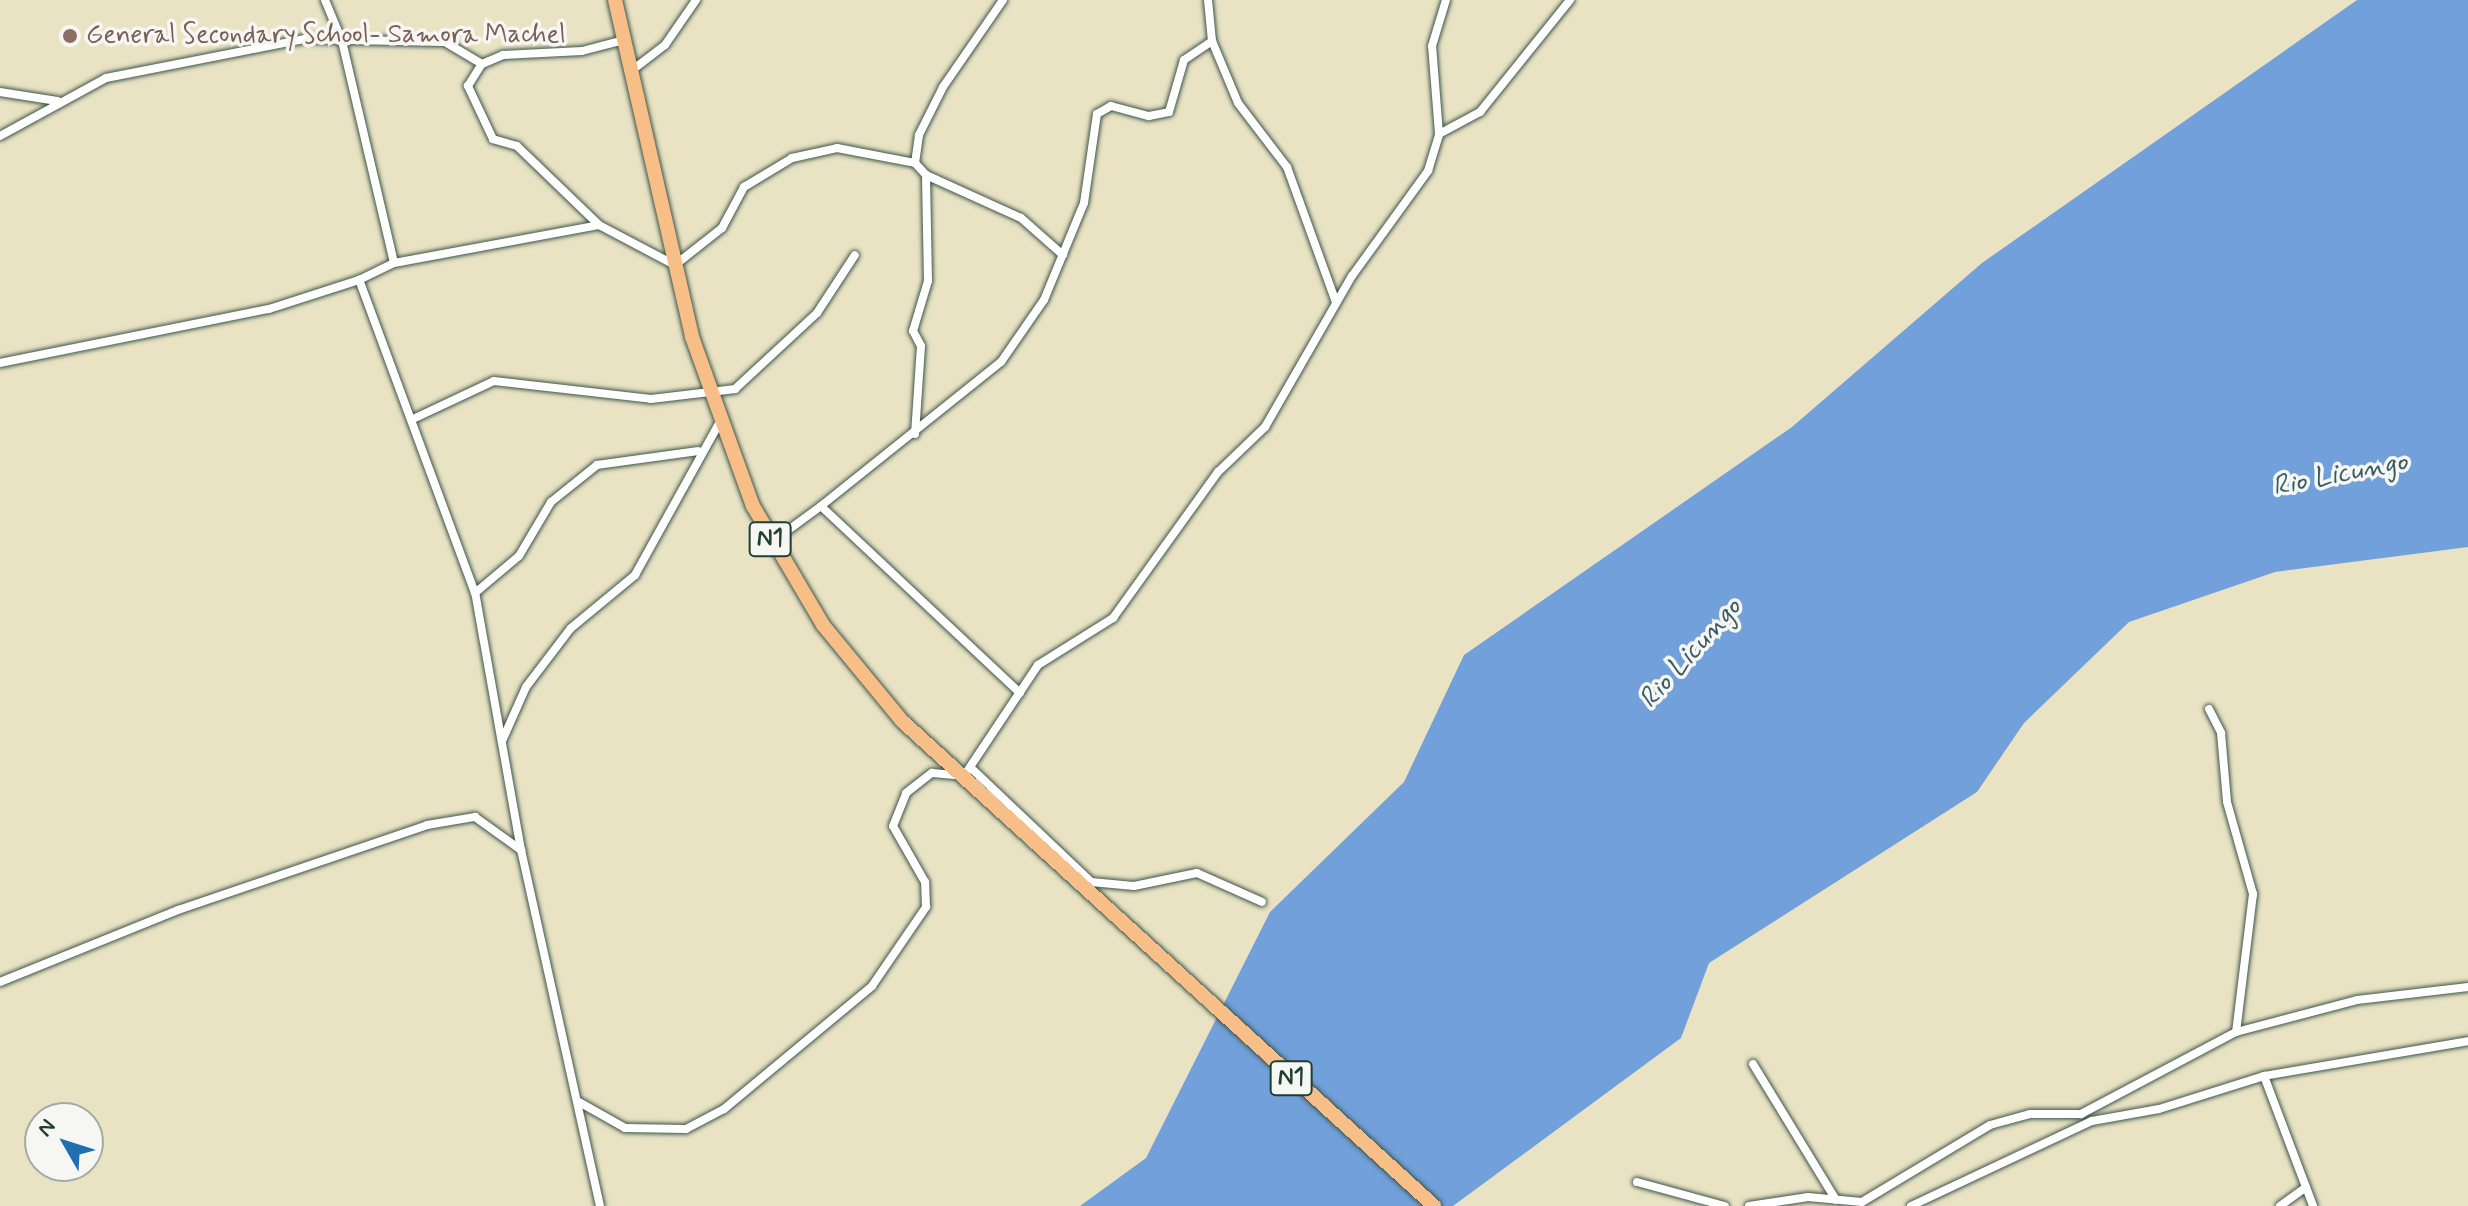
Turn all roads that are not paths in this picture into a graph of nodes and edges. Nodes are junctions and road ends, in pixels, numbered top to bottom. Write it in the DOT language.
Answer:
graph roads {
  1 [pos="325,0"];
  2 [pos="615,0"];
  3 [pos="696,0"];
  4 [pos="1003,0"];
  5 [pos="1208,0"];
  6 [pos="1446,0"];
  7 [pos="1570,0"];
  8 [pos="624,40"];
  9 [pos="342,41"];
  10 [pos="1212,41"];
  11 [pos="482,64"];
  12 [pos="631,71"];
  13 [pos="0,92"];
  14 [pos="58,101"];
  15 [pos="1439,134"];
  16 [pos="0,136"];
  17 [pos="915,163"];
  18 [pos="926,175"];
  19 [pos="599,225"];
  20 [pos="855,255"];
  21 [pos="1063,255"];
  22 [pos="394,263"];
  23 [pos="675,265"];
  24 [pos="359,280"];
  25 [pos="1336,302"];
  26 [pos="0,363"];
  27 [pos="710,390"];
  28 [pos="413,419"];
  29 [pos="721,420"];
  30 [pos="915,435"];
  31 [pos="698,451"];
  32 [pos="821,506"];
  33 [pos="772,542"];
  34 [pos="475,593"];
  35 [pos="1020,693"];
  36 [pos="2209,709"];
  37 [pos="502,742"];
  38 [pos="967,772"];
  39 [pos="521,850"];
  40 [pos="1262,902"];
  41 [pos="0,982"];
  42 [pos="2468,987"];
  43 [pos="2236,1032"];
  44 [pos="2468,1041"];
  45 [pos="1753,1064"];
  46 [pos="2264,1076"];
  47 [pos="579,1102"];
  48 [pos="1637,1182"];
  49 [pos="2306,1187"];
  50 [pos="1836,1200"];
  51 [pos="600,1206"];
  52 [pos="1434,1206"];
  53 [pos="1725,1206"];
  54 [pos="1749,1206"];
  55 [pos="1911,1206"];
  56 [pos="2280,1206"];
  57 [pos="2313,1206"];
  1 -- 9 [label="street"];
  2 -- 8 [label="highway, N1"];
  3 -- 12 [label="street"];
  4 -- 17 [label="street"];
  5 -- 10 [label="street"];
  6 -- 15 [label="street"];
  7 -- 15 [label="street"];
  8 -- 11 [label="street"];
  8 -- 12 [label="highway, N1"];
  9 -- 11 [label="street"];
  9 -- 14 [label="street"];
  9 -- 22 [label="street"];
  10 -- 21 [label="street"];
  10 -- 25 [label="street"];
  11 -- 19 [label="street"];
  12 -- 23 [label="highway, N1"];
  13 -- 14 [label="street"];
  14 -- 16 [label="street"];
  15 -- 25 [label="street"];
  17 -- 18 [label="street"];
  17 -- 23 [label="street"];
  18 -- 21 [label="street"];
  18 -- 30 [label="street"];
  19 -- 22 [label="street"];
  19 -- 23 [label="street"];
  20 -- 27 [label="street"];
  21 -- 30 [label="street"];
  22 -- 24 [label="street"];
  23 -- 27 [label="highway, N1"];
  24 -- 26 [label="street"];
  24 -- 28 [label="street"];
  25 -- 35 [label="street"];
  27 -- 28 [label="street"];
  27 -- 29 [label="highway, N1"];
  28 -- 34 [label="street"];
  29 -- 31 [label="street"];
  29 -- 33 [label="highway, N1"];
  30 -- 32 [label="street"];
  31 -- 34 [label="street"];
  31 -- 37 [label="street"];
  32 -- 33 [label="street"];
  32 -- 35 [label="street"];
  33 -- 38 [label="highway, N1"];
  34 -- 37 [label="street"];
  35 -- 38 [label="street"];
  36 -- 43 [label="street"];
  37 -- 39 [label="street"];
  38 -- 40 [label="street"];
  38 -- 47 [label="street"];
  38 -- 52 [label="highway, N1"];
  39 -- 41 [label="street"];
  39 -- 47 [label="street"];
  42 -- 43 [label="street"];
  43 -- 50 [label="street"];
  44 -- 46 [label="street"];
  45 -- 50 [label="street"];
  46 -- 49 [label="street"];
  46 -- 55 [label="street"];
  47 -- 51 [label="street"];
  48 -- 53 [label="street"];
  49 -- 56 [label="street"];
  49 -- 57 [label="street"];
  50 -- 54 [label="street"];
}
